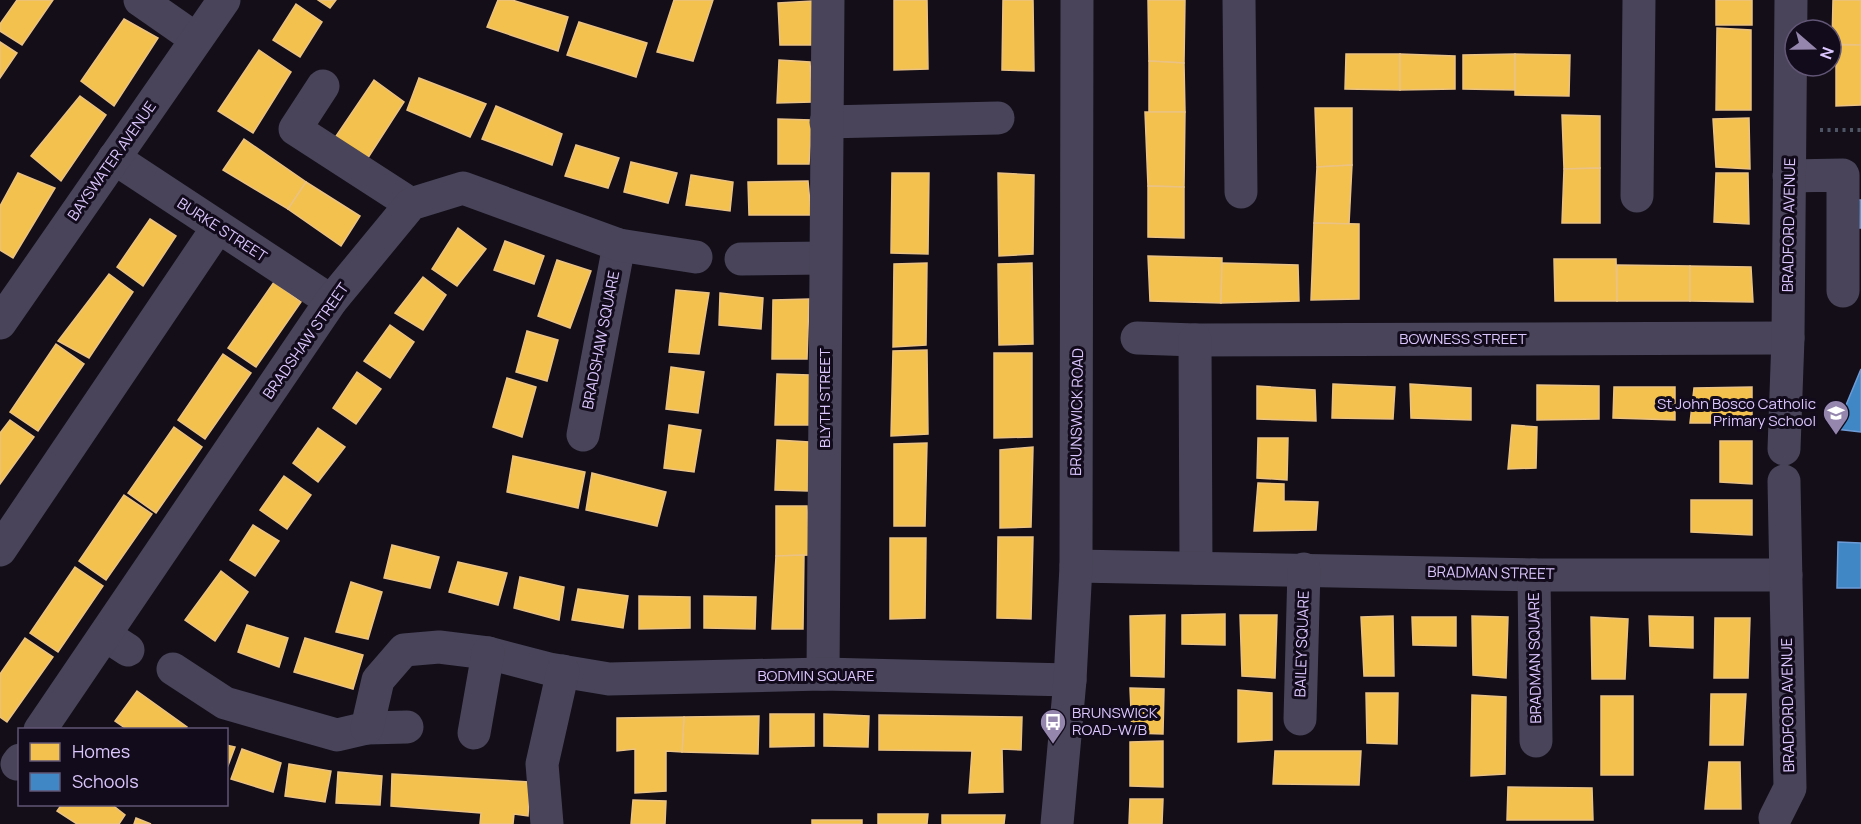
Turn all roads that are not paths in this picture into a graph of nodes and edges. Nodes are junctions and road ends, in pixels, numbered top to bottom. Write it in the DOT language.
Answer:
graph roads {
  1 [pos="140,0"];
  2 [pos="224,0"];
  3 [pos="828,0"];
  4 [pos="1077,0"];
  5 [pos="1239,0"];
  6 [pos="1639,0"];
  7 [pos="1791,0"];
  8 [pos="196,39"];
  9 [pos="323,86"];
  10 [pos="998,118"];
  11 [pos="826,122"];
  12 [pos="114,158"];
  13 [pos="1789,176"];
  14 [pos="1241,192"];
  15 [pos="1637,196"];
  16 [pos="411,204"];
  17 [pos="218,227"];
  18 [pos="619,244"];
  19 [pos="696,257"];
  20 [pos="825,258"];
  21 [pos="741,259"];
  22 [pos="1843,291"];
  23 [pos="331,301"];
  24 [pos="0,323"];
  25 [pos="1137,338"];
  26 [pos="1788,338"];
  27 [pos="1195,340"];
  28 [pos="583,435"];
  29 [pos="0,550"];
  30 [pos="1076,566"];
  31 [pos="1196,568"];
  32 [pos="1304,569"];
  33 [pos="1534,574"];
  34 [pos="1786,575"];
  35 [pos="488,653"];
  36 [pos="173,669"];
  37 [pos="563,672"];
  38 [pos="823,675"];
  39 [pos="1070,680"];
  40 [pos="1300,719"];
  41 [pos="407,727"];
  42 [pos="41,728"];
  43 [pos="367,728"];
  44 [pos="474,733"];
  45 [pos="1536,741"];
  46 [pos="1775,818"];
  47 [pos="547,824"];
  48 [pos="1057,824"];
  1 -- 8 [label="street"];
  2 -- 8 [label="street, BAYSWATER AVENUE"];
  3 -- 11 [label="street, BLYTH STREET"];
  4 -- 30 [label="street, BRUNSWICK ROAD"];
  5 -- 14 [label="street"];
  6 -- 15 [label="street"];
  7 -- 13 [label="street, BRADFORD AVENUE"];
  8 -- 12 [label="street, BAYSWATER AVENUE"];
  9 -- 16 [label="street"];
  10 -- 11 [label="street"];
  11 -- 20 [label="street, BLYTH STREET"];
  12 -- 17 [label="street, BURKE STREET"];
  12 -- 24 [label="street, BAYSWATER AVENUE"];
  13 -- 22 [label="street"];
  13 -- 26 [label="street, BRADFORD AVENUE"];
  16 -- 18 [label="street"];
  16 -- 23 [label="street, BRADSHAW STREET"];
  17 -- 23 [label="street, BURKE STREET"];
  17 -- 29 [label="street"];
  18 -- 19 [label="street"];
  18 -- 28 [label="street, BRADSHAW SQUARE"];
  20 -- 21 [label="street"];
  20 -- 38 [label="street, BLYTH STREET"];
  23 -- 42 [label="street, BRADSHAW STREET"];
  25 -- 27 [label="street, BOWNESS STREET"];
  26 -- 27 [label="street, BOWNESS STREET"];
  26 -- 34 [label="street, BRADFORD AVENUE"];
  27 -- 31 [label="street"];
  30 -- 31 [label="street, BRADMAN STREET"];
  30 -- 39 [label="street, BRUNSWICK ROAD"];
  31 -- 32 [label="street, BRADMAN STREET"];
  32 -- 33 [label="street, BRADMAN STREET"];
  32 -- 40 [label="street, BAILEY SQUARE"];
  33 -- 34 [label="street, BRADMAN STREET"];
  33 -- 45 [label="street, BRADMAN SQUARE"];
  34 -- 46 [label="street, BRADFORD AVENUE"];
  35 -- 37 [label="street, BODMIN SQUARE"];
  35 -- 43 [label="street, BODMIN SQUARE"];
  35 -- 44 [label="street"];
  36 -- 43 [label="street"];
  37 -- 38 [label="street, BODMIN SQUARE"];
  37 -- 47 [label="street"];
  38 -- 39 [label="street, BODMIN SQUARE"];
  39 -- 48 [label="street, BRUNSWICK ROAD"];
  41 -- 43 [label="street"];
}
